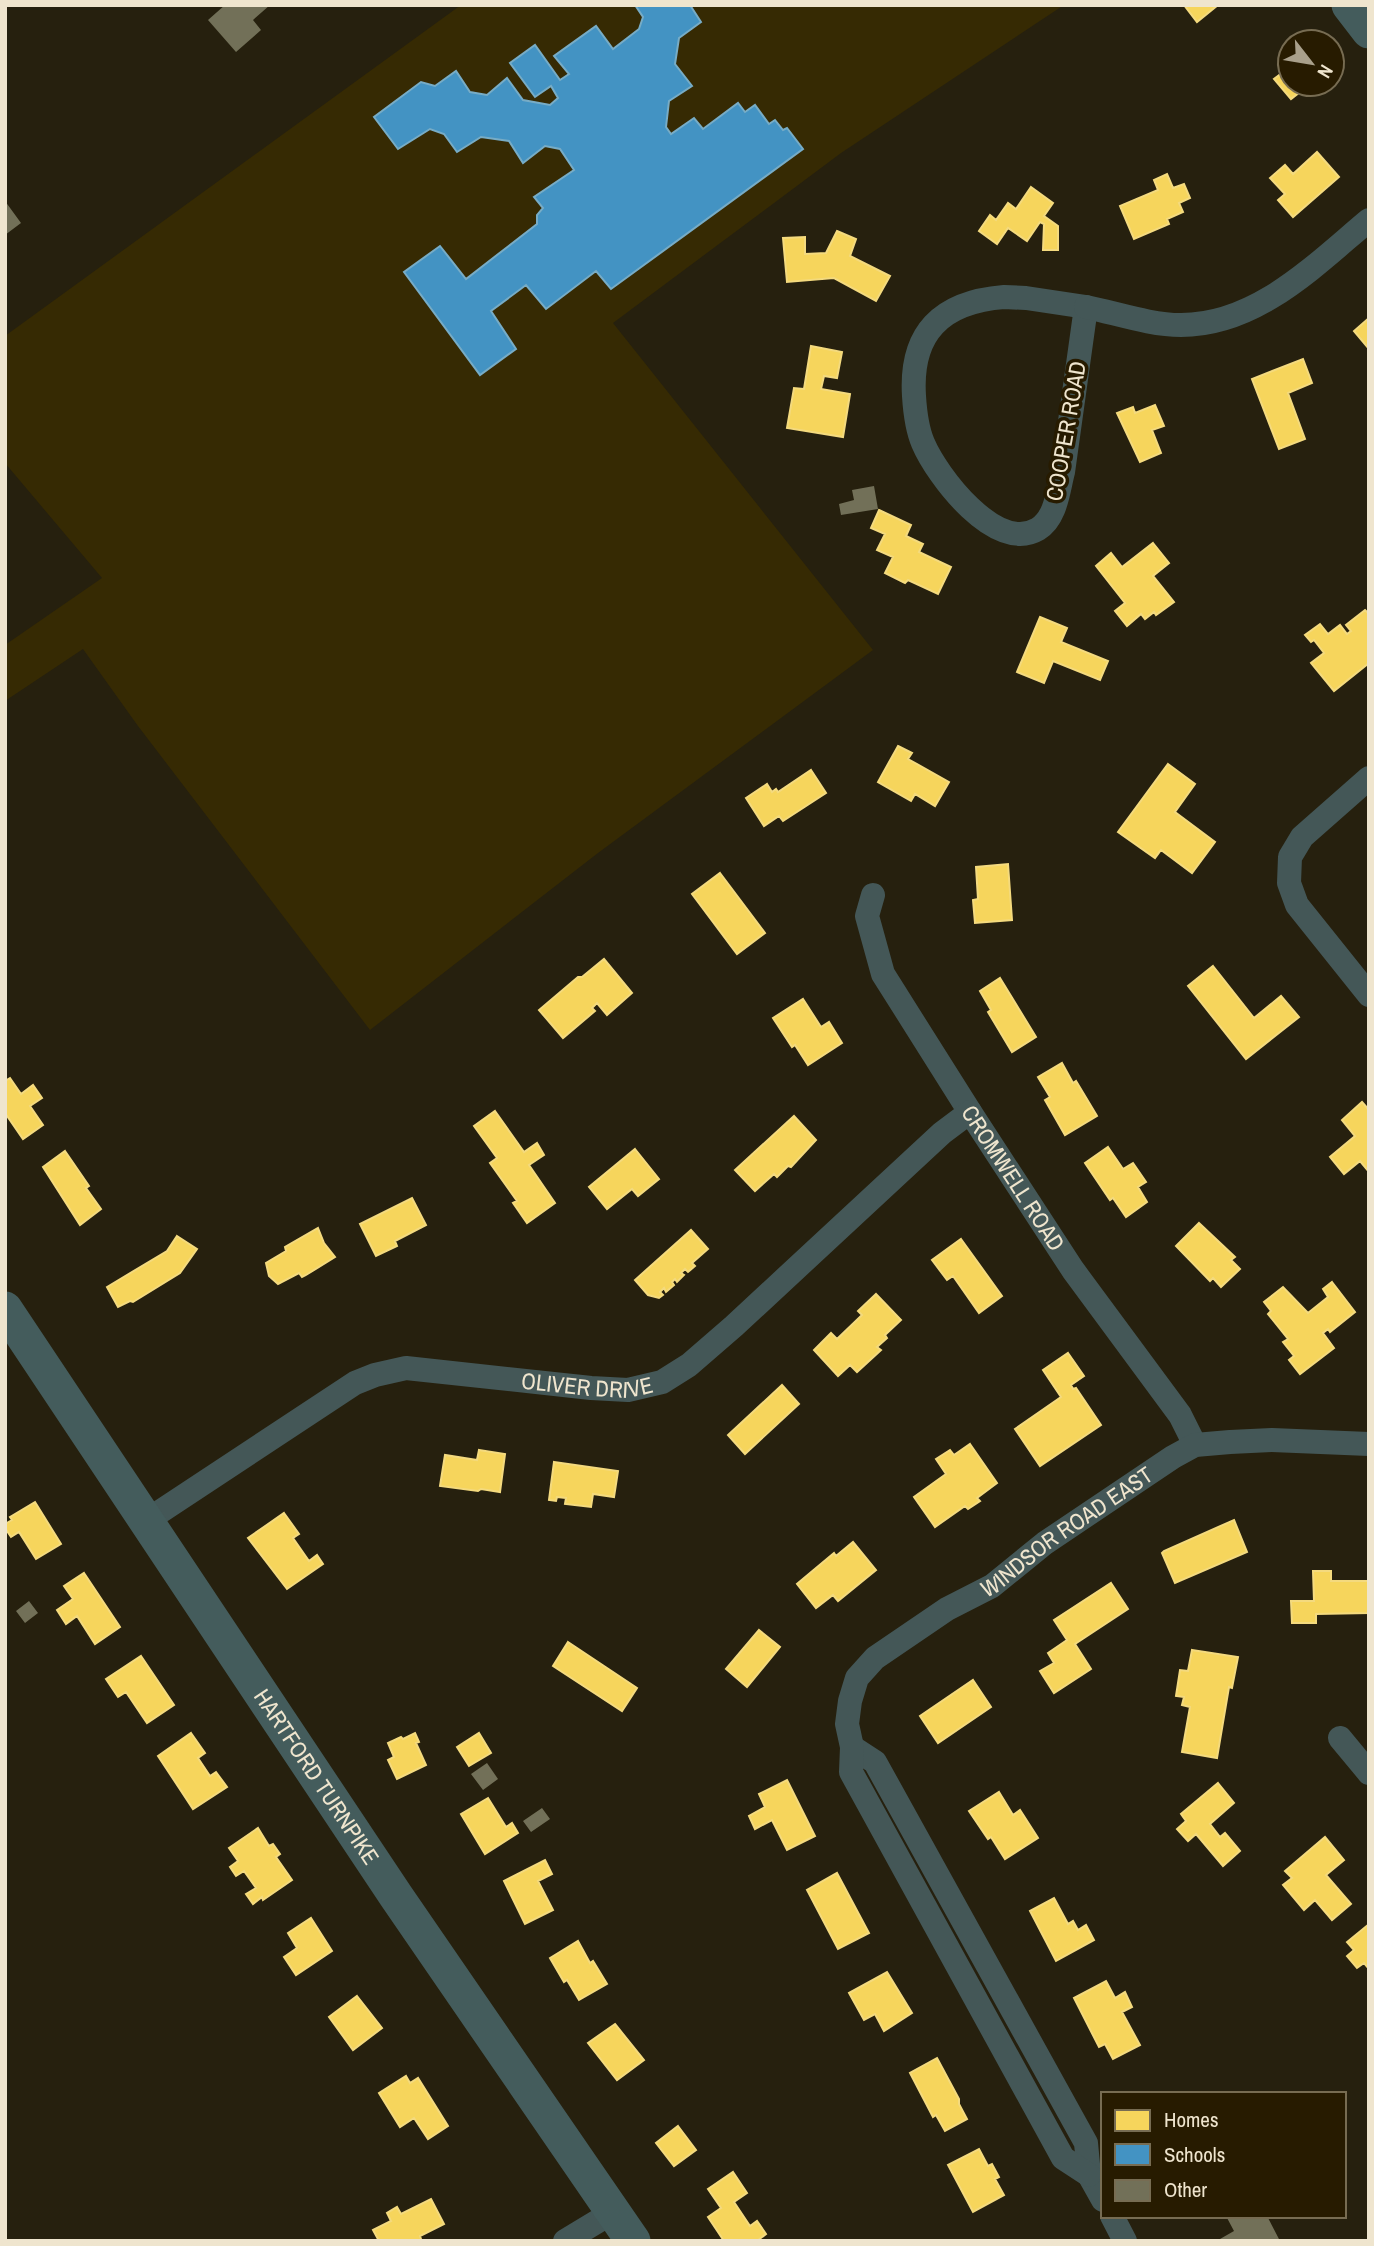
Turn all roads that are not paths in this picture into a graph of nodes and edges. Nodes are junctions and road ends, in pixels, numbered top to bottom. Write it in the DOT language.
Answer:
graph roads {
  1 [pos="1349,5"];
  2 [pos="1369,31"];
  3 [pos="1369,220"];
  4 [pos="1086,307"];
  5 [pos="1369,778"];
  6 [pos="873,895"];
  7 [pos="1369,995"];
  8 [pos="970,1112"];
  9 [pos="5,1310"];
  10 [pos="1369,1444"];
  11 [pos="1195,1445"];
  12 [pos="146,1521"];
  13 [pos="1340,1738"];
  14 [pos="1369,1773"];
  15 [pos="1101,2196"];
  16 [pos="613,2212"];
  17 [pos="1113,2218"];
  18 [pos="565,2241"];
  19 [pos="633,2241"];
  20 [pos="1125,2241"];
  1 -- 2 [label="main road"];
  3 -- 4 [label="street, COOPER ROAD"];
  4 -- 4 [label="street, COOPER ROAD"];
  5 -- 7 [label="street"];
  6 -- 8 [label="street, CROMWELL ROAD"];
  8 -- 11 [label="street, CROMWELL ROAD"];
  8 -- 12 [label="street, OLIVER DRIVE"];
  9 -- 12 [label="main road, HARTFORD TURNPIKE"];
  10 -- 11 [label="street, WINDSOR ROAD EAST"];
  11 -- 15 [label="street, WINDSOR ROAD EAST"];
  12 -- 16 [label="main road, HARTFORD TURNPIKE"];
  13 -- 14 [label="street"];
  16 -- 18 [label="street"];
  16 -- 19 [label="main road, HARTFORD TURNPIKE"];
  17 -- 20 [label="street"];
}
